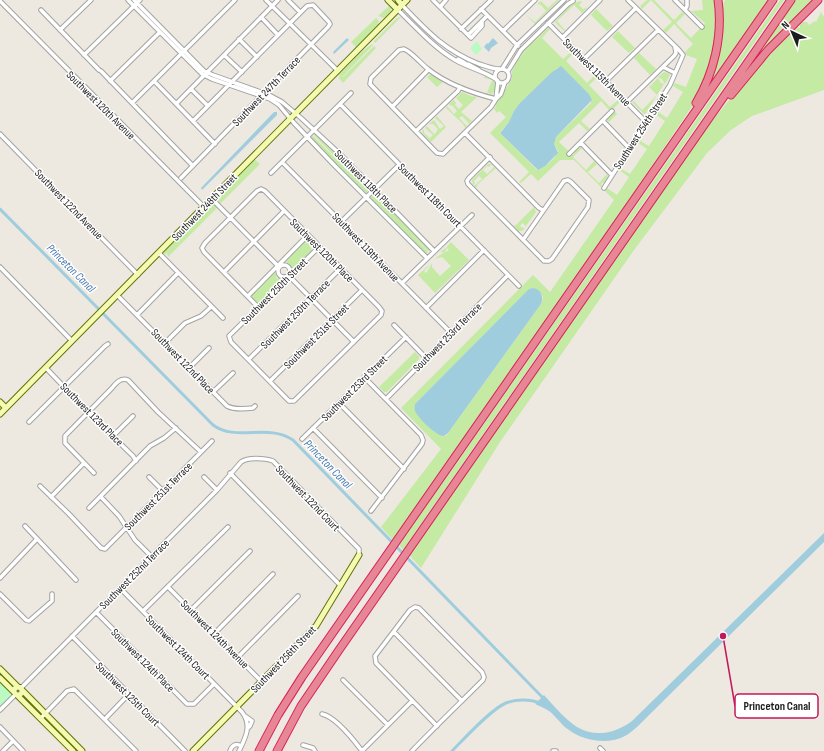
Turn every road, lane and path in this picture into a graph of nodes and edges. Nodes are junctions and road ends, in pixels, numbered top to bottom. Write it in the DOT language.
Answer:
graph roads {
  1 [pos="128,0"];
  2 [pos="235,0"];
  3 [pos="266,0"];
  4 [pos="278,0"];
  5 [pos="288,0"];
  6 [pos="388,0"];
  7 [pos="398,0"];
  8 [pos="407,0"];
  9 [pos="433,0"];
  10 [pos="446,0"];
  11 [pos="490,0"];
  12 [pos="535,0"];
  13 [pos="564,0"];
  14 [pos="578,0"];
  15 [pos="600,0"];
  16 [pos="628,0"];
  17 [pos="675,0"];
  18 [pos="687,0"];
  19 [pos="718,0"];
  20 [pos="773,0"];
  21 [pos="791,0"];
  22 [pos="818,0"];
  23 [pos="0,1"];
  24 [pos="88,1"];
  25 [pos="572,1"];
  26 [pos="137,2"];
  27 [pos="402,5"];
  28 [pos="272,6"];
  29 [pos="440,7"];
  30 [pos="636,8"];
  31 [pos="397,9"];
  32 [pos="481,9"];
  33 [pos="41,10"];
  34 [pos="685,10"];
  35 [pos="300,12"];
  36 [pos="487,16"];
  37 [pos="261,17"];
  38 [pos="548,23"];
  39 [pos="290,24"];
  40 [pos="702,27"];
  41 [pos="461,29"];
  42 [pos="60,30"];
  43 [pos="658,30"];
  44 [pos="503,31"];
  45 [pos="160,32"];
  46 [pos="278,35"];
  47 [pos="563,37"];
  48 [pos="239,39"];
  49 [pos="311,45"];
  50 [pos="517,45"];
  51 [pos="675,47"];
  52 [pos="521,50"];
  53 [pos="183,53"];
  54 [pos="224,54"];
  55 [pos="84,55"];
  56 [pos="448,56"];
  57 [pos="257,57"];
  58 [pos="584,59"];
  59 [pos="469,63"];
  60 [pos="663,67"];
  61 [pos="501,69"];
  62 [pos="428,70"];
  63 [pos="338,71"];
  64 [pos="508,71"];
  65 [pos="242,72"];
  66 [pos="480,72"];
  67 [pos="675,73"];
  68 [pos="206,74"];
  69 [pos="497,80"];
  70 [pos="110,81"];
  71 [pos="154,81"];
  72 [pos="606,81"];
  73 [pos="232,82"];
  74 [pos="505,82"];
  75 [pos="229,85"];
  76 [pos="460,87"];
  77 [pos="191,89"];
  78 [pos="351,93"];
  79 [pos="263,95"];
  80 [pos="496,99"];
  81 [pos="627,102"];
  82 [pos="132,103"];
  83 [pos="176,104"];
  84 [pos="340,104"];
  85 [pos="208,106"];
  86 [pos="392,107"];
  87 [pos="612,111"];
  88 [pos="296,113"];
  89 [pos="291,118"];
  90 [pos="193,121"];
  91 [pos="602,121"];
  92 [pos="646,122"];
  93 [pos="314,130"];
  94 [pos="416,131"];
  95 [pos="700,132"];
  96 [pos="466,133"];
  97 [pos="0,134"];
  98 [pos="308,136"];
  99 [pos="581,143"];
  100 [pos="215,144"];
  101 [pos="629,148"];
  102 [pos="569,154"];
  103 [pos="490,157"];
  104 [pos="282,162"];
  105 [pos="399,164"];
  106 [pos="193,166"];
  107 [pos="271,172"];
  108 [pos="612,175"];
  109 [pos="181,178"];
  110 [pos="604,188"];
  111 [pos="642,188"];
  112 [pos="374,190"];
  113 [pos="367,197"];
  114 [pos="212,199"];
  115 [pos="204,207"];
  116 [pos="543,210"];
  117 [pos="284,211"];
  118 [pos="472,215"];
  119 [pos="231,218"];
  120 [pos="342,222"];
  121 [pos="460,226"];
  122 [pos="308,235"];
  123 [pos="523,240"];
  124 [pos="254,241"];
  125 [pos="319,247"];
  126 [pos="484,250"];
  127 [pos="434,252"];
  128 [pos="159,253"];
  129 [pos="428,258"];
  130 [pos="278,266"];
  131 [pos="0,267"];
  132 [pos="341,268"];
  133 [pos="224,272"];
  134 [pos="178,273"];
  135 [pos="138,275"];
  136 [pos="508,275"];
  137 [pos="288,276"];
  138 [pos="402,283"];
  139 [pos="519,286"];
  140 [pos="362,290"];
  141 [pos="117,295"];
  142 [pos="248,296"];
  143 [pos="310,298"];
  144 [pos="211,306"];
  145 [pos="258,307"];
  146 [pos="426,308"];
  147 [pos="137,315"];
  148 [pos="223,318"];
  149 [pos="332,320"];
  150 [pos="394,325"];
  151 [pos="450,333"];
  152 [pos="406,337"];
  153 [pos="72,341"];
  154 [pos="354,342"];
  155 [pos="164,343"];
  156 [pos="108,344"];
  157 [pos="209,348"];
  158 [pos="426,358"];
  159 [pos="249,360"];
  160 [pos="46,368"];
  161 [pos="189,368"];
  162 [pos="233,373"];
  163 [pos="364,377"];
  164 [pos="270,381"];
  165 [pos="64,387"];
  166 [pos="213,392"];
  167 [pos="386,399"];
  168 [pos="0,402"];
  169 [pos="339,403"];
  170 [pos="255,406"];
  171 [pos="6,408"];
  172 [pos="88,412"];
  173 [pos="0,414"];
  174 [pos="132,416"];
  175 [pos="29,422"];
  176 [pos="176,428"];
  177 [pos="313,428"];
  178 [pos="113,436"];
  179 [pos="302,439"];
  180 [pos="212,441"];
  181 [pos="201,452"];
  182 [pos="246,459"];
  183 [pos="136,461"];
  184 [pos="84,463"];
  185 [pos="404,469"];
  186 [pos="94,473"];
  187 [pos="230,473"];
  188 [pos="149,477"];
  189 [pos="204,477"];
  190 [pos="40,486"];
  191 [pos="217,490"];
  192 [pos="163,491"];
  193 [pos="51,497"];
  194 [pos="101,497"];
  195 [pos="382,498"];
  196 [pos="89,508"];
  197 [pos="371,511"];
  198 [pos="25,526"];
  199 [pos="228,527"];
  200 [pos="127,528"];
  201 [pos="37,539"];
  202 [pos="250,550"];
  203 [pos="359,555"];
  204 [pos="151,556"];
  205 [pos="273,574"];
  206 [pos="0,578"];
  207 [pos="76,580"];
  208 [pos="341,586"];
  209 [pos="168,587"];
  210 [pos="120,588"];
  211 [pos="0,594"];
  212 [pos="52,594"];
  213 [pos="298,596"];
  214 [pos="191,610"];
  215 [pos="143,611"];
  216 [pos="96,612"];
  217 [pos="394,632"];
  218 [pos="215,634"];
  219 [pos="72,636"];
  220 [pos="238,657"];
  221 [pos="0,669"];
  222 [pos="0,678"];
  223 [pos="343,680"];
  224 [pos="261,681"];
  225 [pos="214,684"];
  226 [pos="21,689"];
  227 [pos="16,694"];
  228 [pos="129,694"];
  229 [pos="412,701"];
  230 [pos="462,701"];
  231 [pos="237,706"];
  232 [pos="0,710"];
  233 [pos="322,714"];
  234 [pos="43,716"];
  235 [pos="105,719"];
  236 [pos="388,725"];
  237 [pos="437,726"];
  238 [pos="0,727"];
  239 [pos="13,741"];
  240 [pos="241,746"];
  241 [pos="303,746"];
  242 [pos="3,751"];
  243 [pos="24,751"];
  244 [pos="73,751"];
  245 [pos="82,751"];
  246 [pos="136,751"];
  247 [pos="185,751"];
  248 [pos="193,751"];
  249 [pos="230,751"];
  250 [pos="239,751"];
  251 [pos="259,751"];
  252 [pos="277,751"];
  253 [pos="315,751"];
  254 [pos="362,751"];
  255 [pos="412,751"];
  1 -- 26 [label="street"];
  2 -- 53 [label="street"];
  3 -- 28 [label="street"];
  4 -- 28 [label="street"];
  5 -- 35 [label="street"];
  6 -- 31 [label="street"];
  7 -- 27 [label="street"];
  8 -- 27 [label="street, Southwest 248th Street"];
  9 -- 29 [label="street"];
  10 -- 29 [label="street"];
  11 -- 32 [label="street"];
  12 -- 44 [label="street"];
  13 -- 50 [label="street"];
  14 -- 25 [label="street"];
  15 -- 47 [label="street"];
  16 -- 30 [label="street"];
  17 -- 34 [label="street"];
  18 -- 34 [label="street"];
  19 -- 111 [label="highway"];
  20 -- 111 [label="highway"];
  21 -- 95 [label="highway"];
  22 -- 95 [label="highway"];
  23 -- 115 [label="street, Southwest 120th Avenue"];
  24 -- 42 [label="street"];
  25 -- 38 [label="street"];
  26 -- 45 [label="street"];
  26 -- 53 [label="street"];
  26 -- 55 [label="street"];
  27 -- 31 [label="street, Southwest 248th Street"];
  27 -- 59 [label="street"];
  28 -- 37 [label="street"];
  28 -- 39 [label="street"];
  29 -- 41 [label="street"];
  30 -- 43 [label="street"];
  30 -- 58 [label="street"];
  31 -- 56 [label="street"];
  31 -- 63 [label="street, Southwest 248th Street"];
  32 -- 36 [label="street"];
  32 -- 41 [label="street"];
  33 -- 42 [label="street"];
  34 -- 40 [label="street"];
  35 -- 39 [label="street"];
  35 -- 49 [label="street, Southwest 247th Terrace"];
  36 -- 41 [label="street"];
  36 -- 44 [label="street"];
  37 -- 46 [label="street"];
  37 -- 48 [label="street"];
  38 -- 47 [label="street, Southwest 115th Avenue"];
  38 -- 52 [label="street"];
  39 -- 46 [label="street"];
  39 -- 49 [label="street"];
  42 -- 55 [label="street"];
  43 -- 51 [label="street"];
  43 -- 72 [label="street"];
  44 -- 50 [label="street"];
  45 -- 53 [label="street"];
  45 -- 70 [label="street"];
  46 -- 57 [label="street"];
  47 -- 58 [label="street, Southwest 115th Avenue"];
  48 -- 54 [label="street"];
  48 -- 57 [label="street"];
  49 -- 63 [label="street"];
  49 -- 79 [label="street, Southwest 247th Terrace"];
  50 -- 52 [label="street"];
  50 -- 61 [label="street"];
  51 -- 60 [label="street"];
  51 -- 67 [label="street, Southwest 254th Street"];
  52 -- 64 [label="street"];
  53 -- 68 [label="street"];
  53 -- 71 [label="street"];
  54 -- 65 [label="street"];
  54 -- 68 [label="street"];
  55 -- 70 [label="street"];
  56 -- 59 [label="street"];
  56 -- 66 [label="street"];
  57 -- 65 [label="street"];
  58 -- 72 [label="street, Southwest 115th Avenue"];
  59 -- 61 [label="street"];
  59 -- 66 [label="street"];
  60 -- 67 [label="street"];
  60 -- 81 [label="street"];
  61 -- 64 [label="street"];
  61 -- 69 [label="street"];
  62 -- 76 [label="street"];
  62 -- 86 [label="street"];
  62 -- 86 [label="street"];
  63 -- 88 [label="street, Southwest 248th Street"];
  64 -- 74 [label="street"];
  65 -- 73 [label="street"];
  66 -- 69 [label="street"];
  67 -- 92 [label="street, Southwest 254th Street"];
  68 -- 73 [label="street"];
  68 -- 75 [label="street"];
  68 -- 77 [label="street"];
  69 -- 74 [label="street"];
  69 -- 80 [label="street"];
  70 -- 82 [label="street"];
  71 -- 82 [label="street"];
  71 -- 83 [label="street"];
  72 -- 81 [label="street, Southwest 115th Avenue"];
  73 -- 75 [label="street"];
  73 -- 79 [label="street"];
  74 -- 80 [label="street"];
  75 -- 79 [label="street"];
  75 -- 85 [label="street"];
  76 -- 80 [label="street"];
  76 -- 94 [label="street"];
  77 -- 83 [label="street"];
  77 -- 85 [label="street"];
  78 -- 84 [label="street"];
  79 -- 88 [label="street, Southwest 118th Place"];
  79 -- 89 [label="street, Southwest 118th Place"];
  79 -- 100 [label="street, Southwest 247th Terrace"];
  80 -- 96 [label="street"];
  81 -- 92 [label="street, Southwest 115th Avenue"];
  82 -- 106 [label="street"];
  83 -- 90 [label="street"];
  84 -- 93 [label="street"];
  84 -- 105 [label="street, Southwest 118th Court"];
  85 -- 90 [label="street"];
  86 -- 94 [label="street"];
  87 -- 91 [label="street"];
  88 -- 89 [label="street, Southwest 248th Street"];
  88 -- 93 [label="street, Southwest 118th Place"];
  89 -- 98 [label="street, Southwest 118th Place"];
  89 -- 114 [label="street, Southwest 248th Street"];
  90 -- 100 [label="street"];
  91 -- 99 [label="street"];
  91 -- 101 [label="street"];
  92 -- 101 [label="street, Southwest 254th Street"];
  93 -- 98 [label="street"];
  93 -- 112 [label="street, Southwest 118th Place"];
  94 -- 96 [label="street"];
  95 -- 252 [label="highway"];
  96 -- 103 [label="street"];
  97 -- 135 [label="street, Southwest 122nd Avenue"];
  98 -- 104 [label="street"];
  98 -- 113 [label="street, Southwest 118th Place"];
  99 -- 102 [label="street"];
  99 -- 108 [label="street"];
  100 -- 106 [label="street, Southwest 247th Terrace"];
  101 -- 108 [label="street, Southwest 254th Street"];
  103 -- 116 [label="street"];
  103 -- 123 [label="street"];
  104 -- 107 [label="street"];
  104 -- 120 [label="street, Southwest 119th Avenue"];
  105 -- 112 [label="street"];
  105 -- 121 [label="street, Southwest 118th Court"];
  106 -- 109 [label="street, Southwest 247th Terrace"];
  108 -- 110 [label="street, Southwest 254th Street"];
  111 -- 251 [label="highway"];
  112 -- 113 [label="street"];
  112 -- 127 [label="street, Southwest 118th Place"];
  113 -- 120 [label="street"];
  113 -- 129 [label="street, Southwest 118th Place"];
  114 -- 115 [label="street, Southwest 248th Street"];
  114 -- 119 [label="street"];
  115 -- 128 [label="street, Southwest 248th Street"];
  116 -- 123 [label="street"];
  116 -- 123 [label="street"];
  117 -- 119 [label="street, Southwest 120th Place"];
  117 -- 122 [label="street, Southwest 120th Place"];
  117 -- 124 [label="street"];
  118 -- 121 [label="street"];
  119 -- 124 [label="street"];
  119 -- 133 [label="street"];
  120 -- 138 [label="street, Southwest 119th Avenue"];
  121 -- 126 [label="street, Southwest 118th Court"];
  121 -- 127 [label="street"];
  122 -- 125 [label="street, Southwest 120th Place"];
  122 -- 130 [label="street"];
  124 -- 130 [label="street"];
  124 -- 133 [label="street"];
  125 -- 132 [label="street, Southwest 120th Place"];
  125 -- 137 [label="street, Southwest 250th Street"];
  126 -- 136 [label="street, Southwest 118th Court"];
  126 -- 146 [label="street"];
  127 -- 129 [label="street"];
  128 -- 134 [label="street"];
  128 -- 135 [label="street, Southwest 248th Street"];
  129 -- 138 [label="street"];
  130 -- 137 [label="street"];
  130 -- 137 [label="street"];
  130 -- 142 [label="street"];
  131 -- 153 [label="street"];
  132 -- 140 [label="street, Southwest 120th Place"];
  132 -- 143 [label="street, Southwest 250th Terrace"];
  133 -- 142 [label="street"];
  134 -- 144 [label="street"];
  134 -- 147 [label="street"];
  135 -- 141 [label="street, Southwest 248th Street"];
  136 -- 139 [label="street, Southwest 118th Court"];
  136 -- 151 [label="street, Southwest 253rd Terrace"];
  137 -- 143 [label="street"];
  137 -- 145 [label="street, Southwest 250th Street"];
  138 -- 146 [label="street, Southwest 119th Avenue"];
  140 -- 149 [label="street, Southwest 251st Street"];
  140 -- 154 [label="street, Southwest 120th Place"];
  141 -- 147 [label="street, Southwest 122nd Place"];
  141 -- 153 [label="street, Southwest 248th Street"];
  142 -- 145 [label="street"];
  143 -- 149 [label="street"];
  143 -- 159 [label="street, Southwest 250th Terrace"];
  144 -- 148 [label="street"];
  144 -- 155 [label="street"];
  145 -- 159 [label="street, Southwest 250th Street"];
  146 -- 151 [label="street, Southwest 119th Avenue"];
  147 -- 155 [label="street, Southwest 122nd Place"];
  149 -- 154 [label="street"];
  149 -- 164 [label="street, Southwest 251st Street"];
  150 -- 152 [label="street"];
  151 -- 158 [label="street, Southwest 253rd Terrace"];
  152 -- 158 [label="street"];
  152 -- 163 [label="street, Southwest 253rd Street"];
  153 -- 160 [label="street, Southwest 248th Street"];
  154 -- 164 [label="street"];
  155 -- 161 [label="street, Southwest 122nd Place"];
  156 -- 165 [label="street"];
  157 -- 161 [label="street"];
  158 -- 167 [label="street, Southwest 253rd Terrace"];
  159 -- 164 [label="street"];
  160 -- 165 [label="street, Southwest 123rd Place"];
  160 -- 171 [label="street, Southwest 248th Street"];
  161 -- 166 [label="street, Southwest 122nd Place"];
  162 -- 166 [label="street"];
  163 -- 167 [label="street"];
  163 -- 169 [label="street, Southwest 253rd Street"];
  165 -- 172 [label="street, Southwest 123rd Place"];
  165 -- 175 [label="street"];
  166 -- 170 [label="street, Southwest 122nd Place"];
  167 -- 185 [label="street"];
  168 -- 171 [label="street"];
  169 -- 177 [label="street, Southwest 253rd Street"];
  169 -- 185 [label="street"];
  171 -- 173 [label="street, Southwest 248th Street"];
  172 -- 176 [label="street"];
  172 -- 178 [label="street, Southwest 123rd Place"];
  172 -- 184 [label="street"];
  174 -- 178 [label="street"];
  176 -- 181 [label="street"];
  176 -- 183 [label="street"];
  177 -- 179 [label="street, Southwest 253rd Street"];
  177 -- 195 [label="street"];
  178 -- 183 [label="street, Southwest 123rd Place"];
  180 -- 181 [label="street, Southwest 251st Terrace"];
  181 -- 192 [label="street, Southwest 251st Terrace"];
  182 -- 187 [label="street, Southwest 252nd Terrace"];
  182 -- 203 [label="street, Southwest 122nd Court"];
  183 -- 194 [label="street"];
  184 -- 186 [label="street"];
  184 -- 193 [label="street"];
  185 -- 195 [label="street"];
  187 -- 191 [label="street, Southwest 252nd Terrace"];
  187 -- 208 [label="street"];
  188 -- 192 [label="street"];
  189 -- 191 [label="street"];
  190 -- 193 [label="street"];
  191 -- 204 [label="street, Southwest 252nd Terrace"];
  192 -- 200 [label="street, Southwest 251st Terrace"];
  193 -- 200 [label="street, Southwest 251st Terrace"];
  194 -- 196 [label="street"];
  194 -- 200 [label="street"];
  195 -- 197 [label="street"];
  198 -- 201 [label="street"];
  199 -- 209 [label="street"];
  200 -- 204 [label="street"];
  201 -- 206 [label="street"];
  201 -- 207 [label="street"];
  202 -- 214 [label="street"];
  203 -- 208 [label="street, Southwest 256th Street"];
  204 -- 210 [label="street, Southwest 252nd Terrace"];
  205 -- 218 [label="street"];
  208 -- 224 [label="street, Southwest 256th Street"];
  209 -- 214 [label="street, Southwest 124th Avenue"];
  209 -- 215 [label="street"];
  210 -- 215 [label="street, Southwest 124th Court"];
  210 -- 216 [label="street, Southwest 252nd Terrace"];
  211 -- 212 [label="street"];
  213 -- 220 [label="street"];
  214 -- 218 [label="street, Southwest 124th Avenue"];
  215 -- 225 [label="street, Southwest 124th Court"];
  216 -- 219 [label="street, Southwest 252nd Terrace"];
  216 -- 225 [label="street, Southwest 124th Place"];
  217 -- 229 [label="street"];
  217 -- 230 [label="street"];
  217 -- 230 [label="street"];
  218 -- 220 [label="street, Southwest 124th Avenue"];
  219 -- 226 [label="street, Southwest 252nd Terrace"];
  219 -- 228 [label="street, Southwest 125th Court"];
  220 -- 224 [label="street, Southwest 124th Avenue"];
  221 -- 226 [label="street"];
  222 -- 227 [label="street"];
  223 -- 236 [label="street"];
  224 -- 231 [label="street, Southwest 256th Street"];
  225 -- 231 [label="street, Southwest 124th Court"];
  226 -- 227 [label="street"];
  226 -- 234 [label="street"];
  227 -- 232 [label="street"];
  227 -- 234 [label="street"];
  228 -- 235 [label="street"];
  228 -- 247 [label="street, Southwest 125th Court"];
  229 -- 236 [label="street"];
  229 -- 237 [label="street"];
  230 -- 237 [label="street"];
  231 -- 240 [label="street, Southwest 124th Court"];
  231 -- 248 [label="street, Southwest 256th Street"];
  233 -- 254 [label="street"];
  234 -- 235 [label="street"];
  234 -- 244 [label="street"];
  234 -- 245 [label="street"];
  235 -- 246 [label="street"];
  236 -- 254 [label="street"];
  237 -- 255 [label="street"];
  238 -- 239 [label="street"];
  239 -- 242 [label="street"];
  239 -- 243 [label="street"];
  240 -- 249 [label="street"];
  240 -- 250 [label="street"];
  241 -- 253 [label="street"];
}
